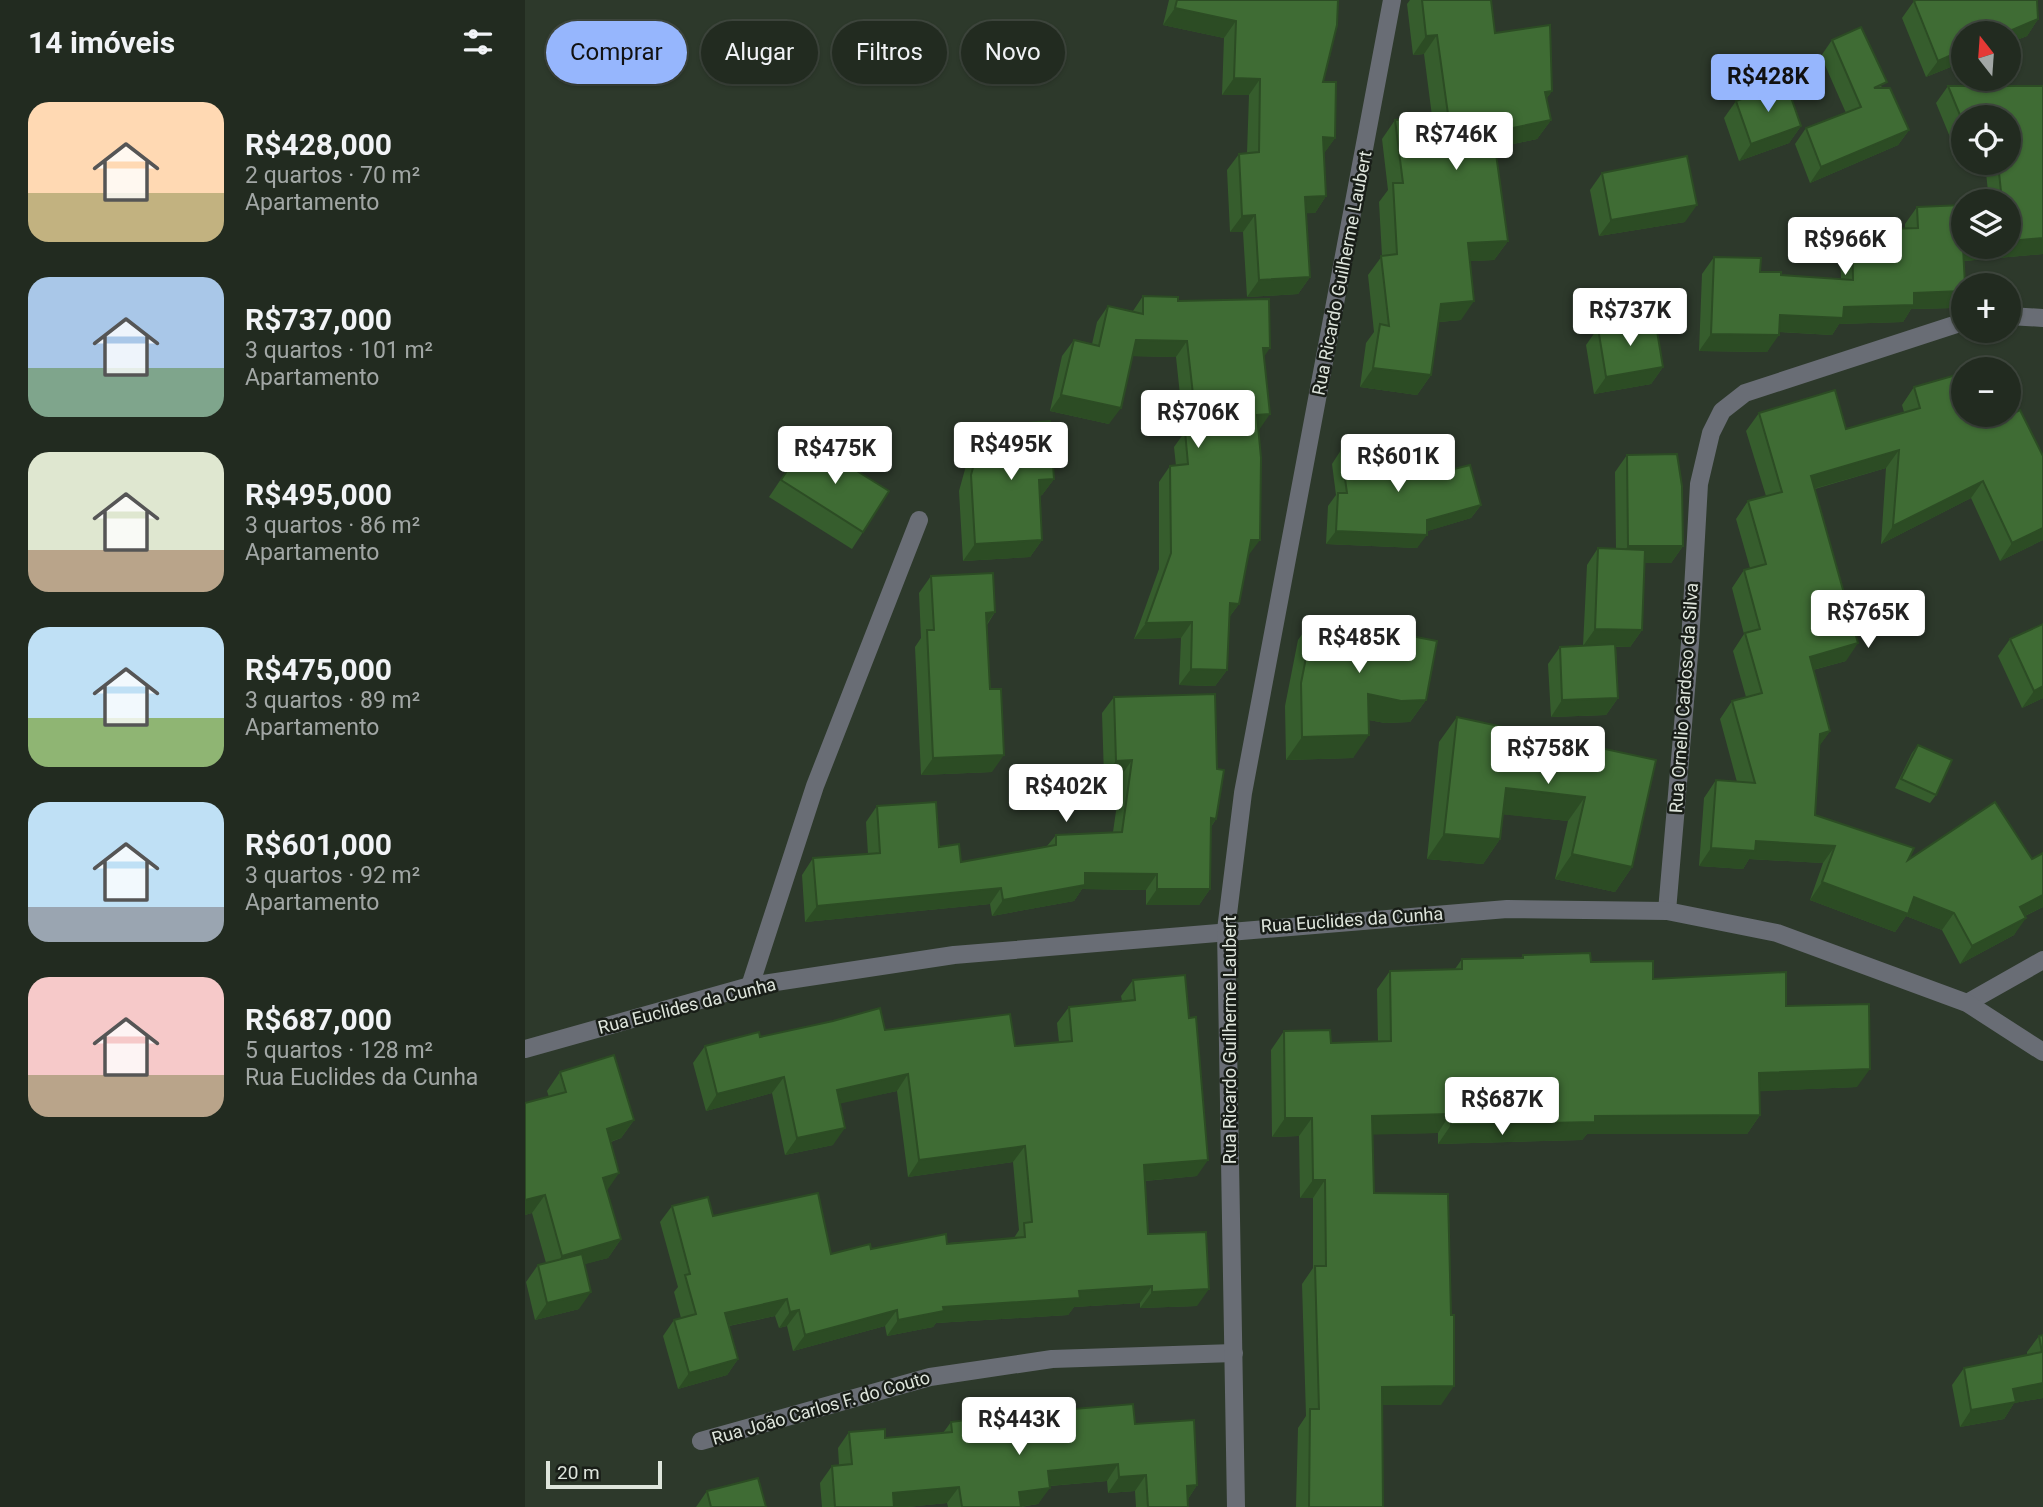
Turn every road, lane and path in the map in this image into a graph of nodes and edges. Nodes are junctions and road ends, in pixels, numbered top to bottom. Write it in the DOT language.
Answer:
graph roads {
  1 [pos="1392,0"];
  2 [pos="2021,317"];
  3 [pos="2043,318"];
  4 [pos="1951,326"];
  5 [pos="919,520"];
  6 [pos="1667,911"];
  7 [pos="1226,930"];
  8 [pos="2043,960"];
  9 [pos="750,986"];
  10 [pos="1967,1003"];
  11 [pos="525,1049"];
  12 [pos="2043,1052"];
  13 [pos="1234,1353"];
  14 [pos="701,1441"];
  15 [pos="1236,1507"];
  1 -- 7 [label="street, Rua Ricardo Guilherme Laubert"];
  2 -- 3 [label="street"];
  4 -- 6 [label="street, Rua Ornelio Cardoso da Silva"];
  5 -- 9 [label="street"];
  6 -- 7 [label="street, Rua Euclides da Cunha"];
  6 -- 10 [label="street, Rua Euclides da Cunha"];
  7 -- 9 [label="street, Rua Euclides da Cunha"];
  7 -- 13 [label="street, Rua Ricardo Guilherme Laubert"];
  8 -- 10 [label="street"];
  9 -- 11 [label="street, Rua Euclides da Cunha"];
  10 -- 12 [label="street, Rua Euclides da Cunha"];
  13 -- 14 [label="street, Rua João Carlos F. do Couto"];
  13 -- 15 [label="street, Rua Ricardo Guilherme Laubert"];
}
